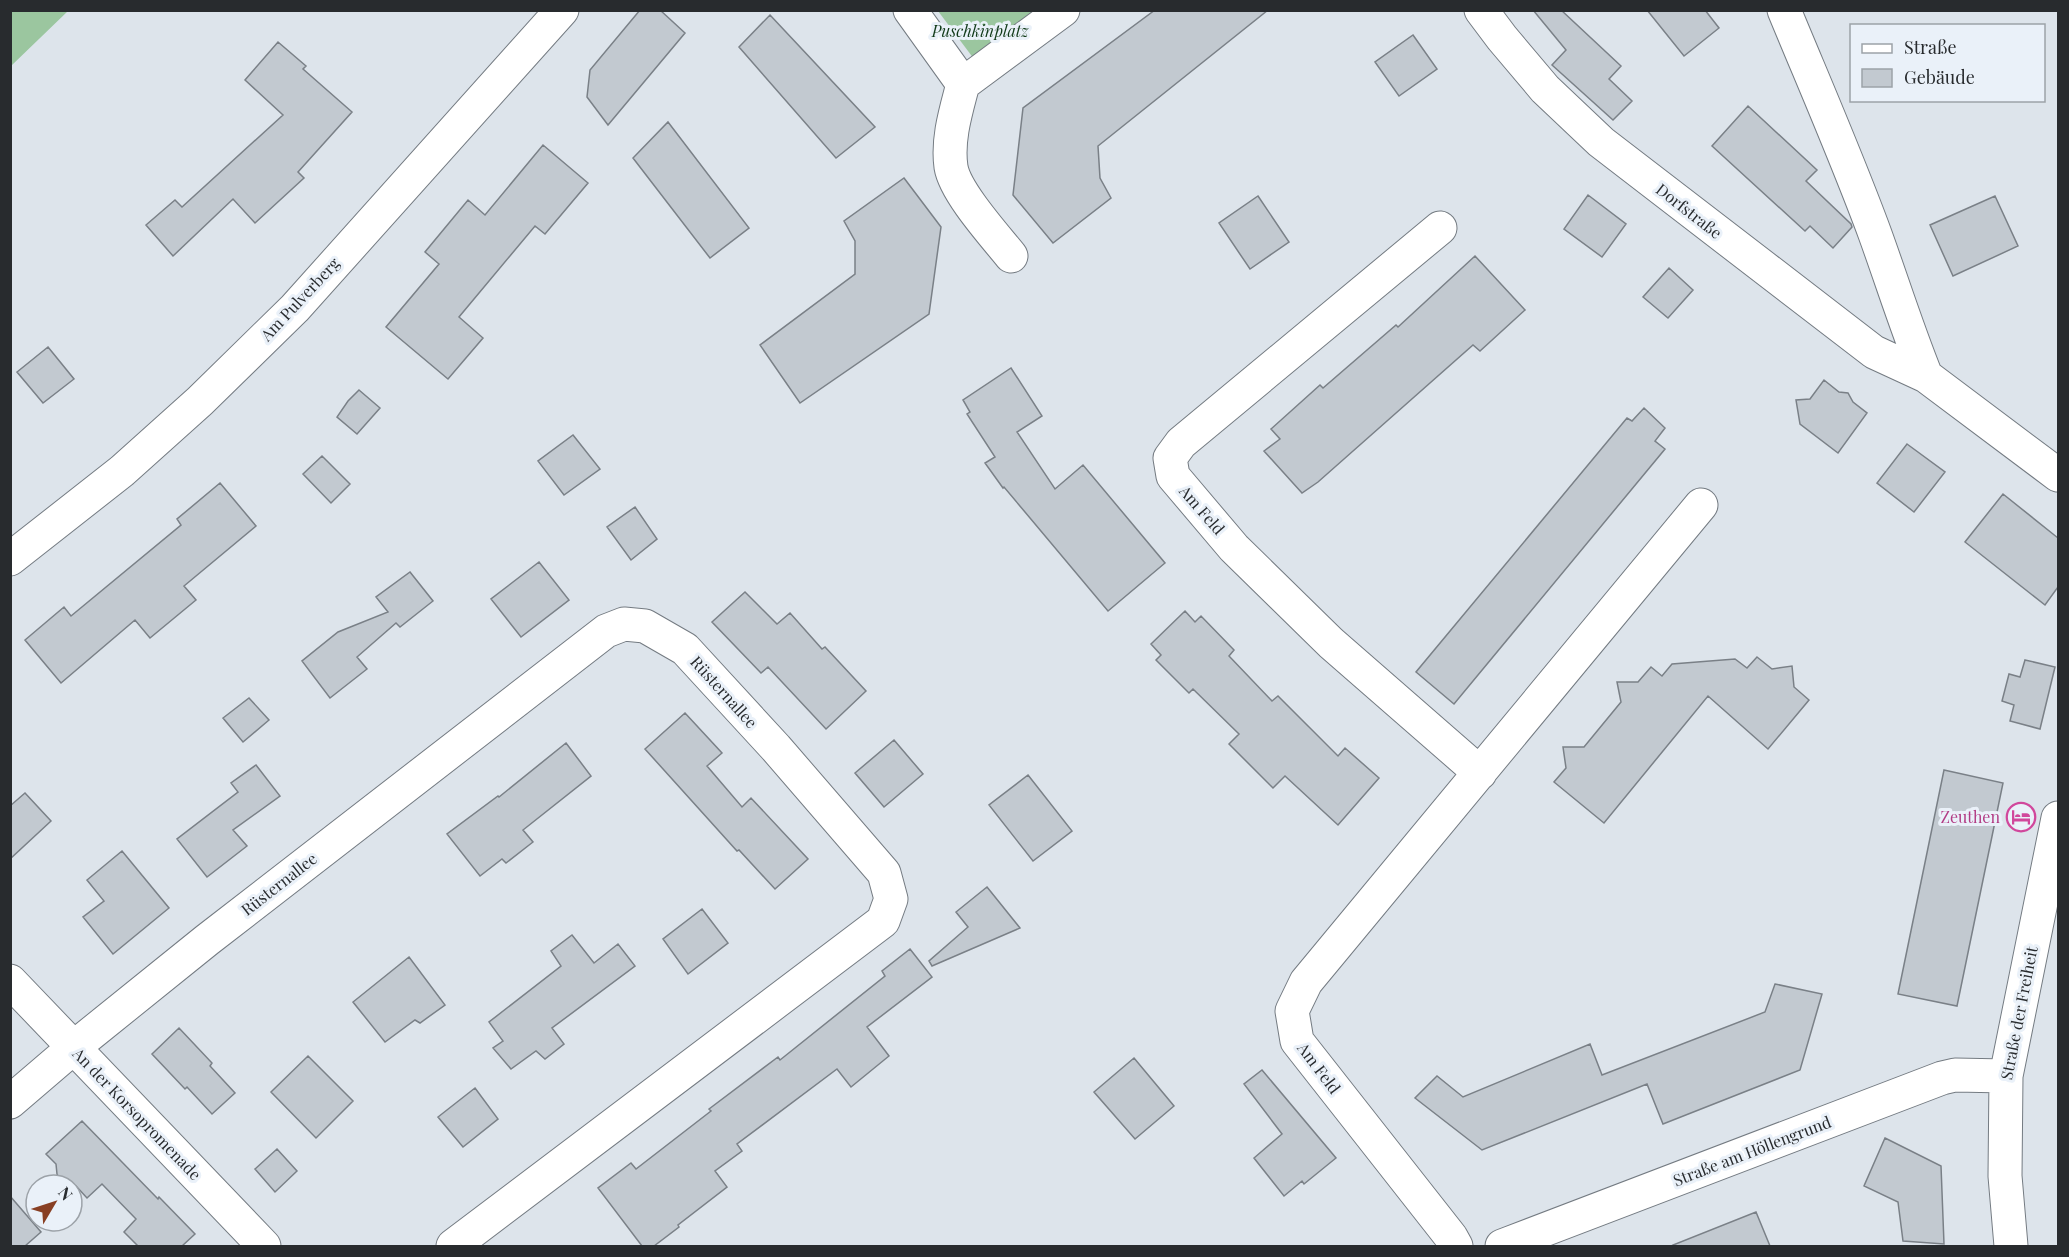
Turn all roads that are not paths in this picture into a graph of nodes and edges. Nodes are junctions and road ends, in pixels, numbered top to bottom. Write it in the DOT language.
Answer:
graph roads {
  1 [pos="562,10"];
  2 [pos="910,10"];
  3 [pos="1063,10"];
  4 [pos="1481,10"];
  5 [pos="1784,10"];
  6 [pos="963,84"];
  7 [pos="1440,228"];
  8 [pos="1011,256"];
  9 [pos="1926,376"];
  10 [pos="2058,475"];
  11 [pos="1701,505"];
  12 [pos="10,559"];
  13 [pos="1480,773"];
  14 [pos="2058,818"];
  15 [pos="10,981"];
  16 [pos="73,1048"];
  17 [pos="2006,1076"];
  18 [pos="10,1102"];
  19 [pos="264,1246"];
  20 [pos="453,1246"];
  21 [pos="1456,1246"];
  22 [pos="1502,1246"];
  23 [pos="2011,1246"];
  1 -- 12 [label="street, Am Pulverberg"];
  2 -- 6 [label="street"];
  3 -- 6 [label="street"];
  4 -- 9 [label="street, Dorfstraße"];
  5 -- 9 [label="street"];
  6 -- 8 [label="street"];
  7 -- 13 [label="street, Am Feld"];
  9 -- 10 [label="street, Dorfstraße"];
  11 -- 13 [label="street, Am Feld"];
  13 -- 21 [label="street, Am Feld"];
  14 -- 17 [label="street, Straße der Freiheit"];
  15 -- 16 [label="street, An der Korsopromenade"];
  16 -- 18 [label="street, Rüsternallee"];
  16 -- 19 [label="street, An der Korsopromenade"];
  16 -- 20 [label="street, Rüsternallee"];
  17 -- 22 [label="street, Straße am Höllengrund"];
  17 -- 23 [label="street, Straße der Freiheit"];
}
